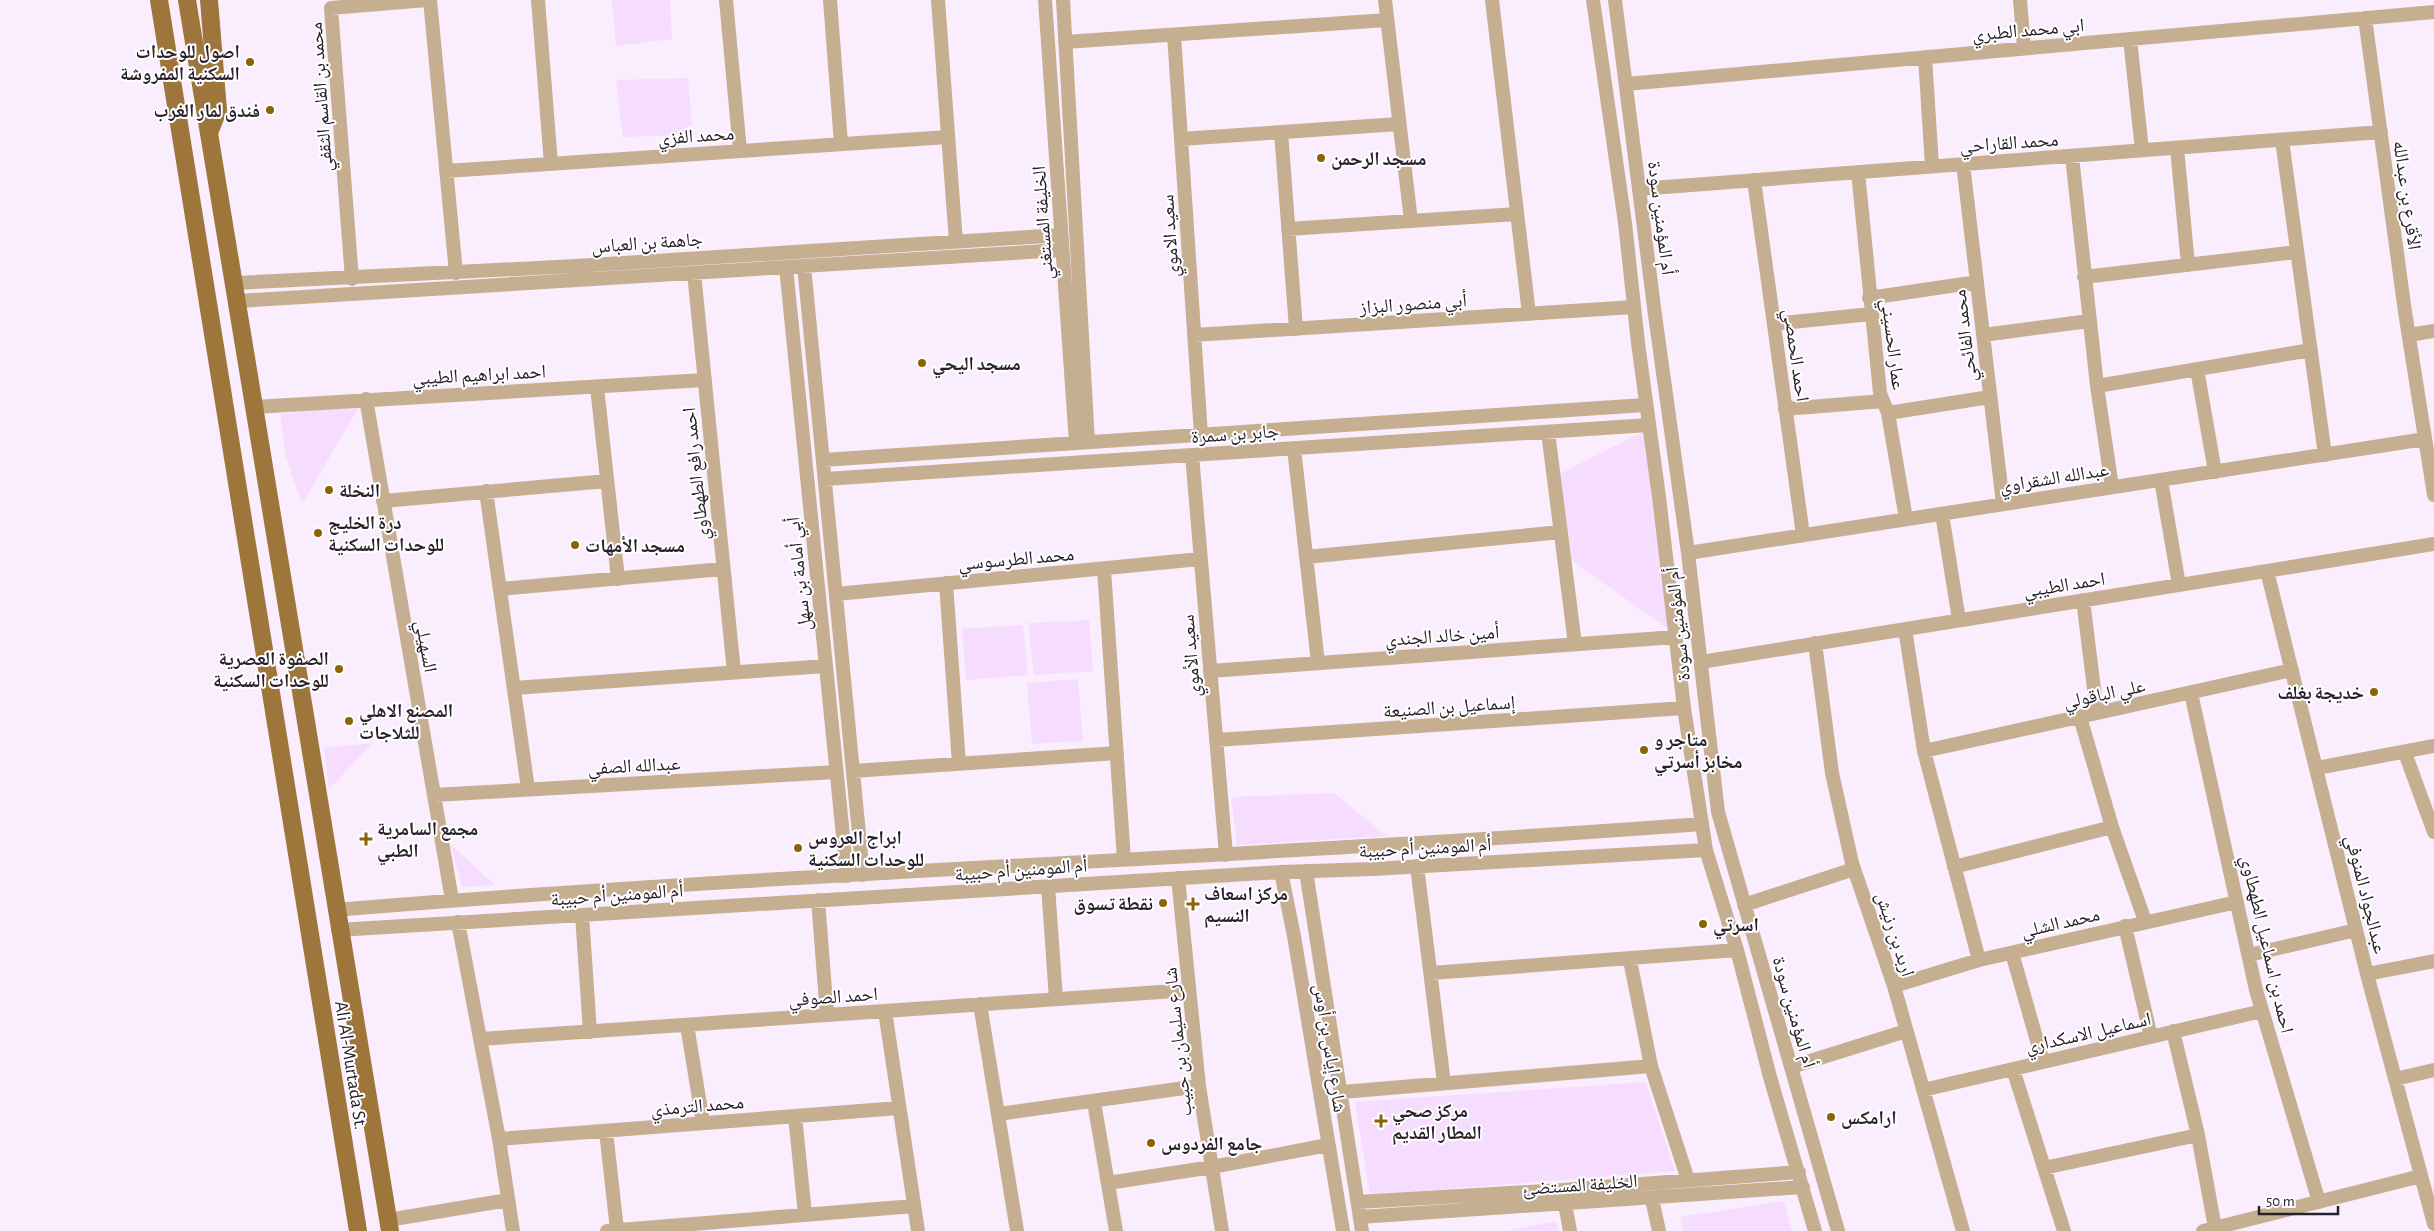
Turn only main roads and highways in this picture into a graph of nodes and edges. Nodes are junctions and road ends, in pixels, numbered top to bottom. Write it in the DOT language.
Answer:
graph roads {
  1 [pos="159,0"];
  2 [pos="187,0"];
  3 [pos="209,0"];
  4 [pos="209,134"];
  5 [pos="389,1226"];
  6 [pos="358,1231"];
  1 -- 6 [label="main road, Ali Al-Murtada St."];
  2 -- 4 [label="main road, Ali Al-Murtada St."];
  3 -- 4 [label="main road"];
  4 -- 5 [label="main road, Ali Al-Murtada St."];
}
